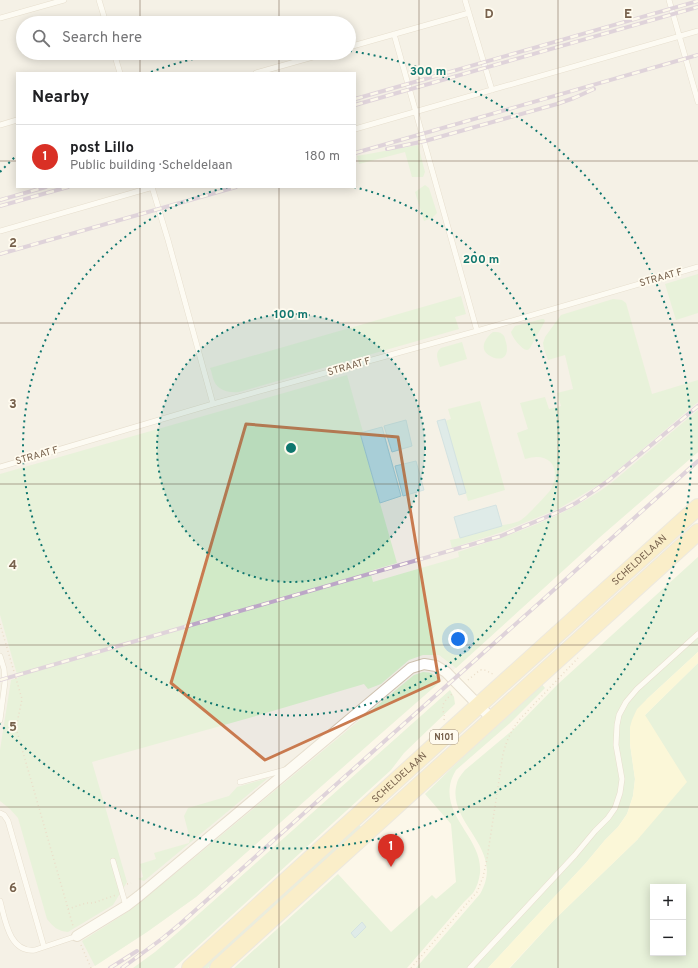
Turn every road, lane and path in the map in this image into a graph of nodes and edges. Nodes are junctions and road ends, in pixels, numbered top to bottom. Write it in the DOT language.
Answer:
graph roads {
  1 [pos="64,0"];
  2 [pos="99,0"];
  3 [pos="465,0"];
  4 [pos="669,0"];
  5 [pos="469,13"];
  6 [pos="104,16"];
  7 [pos="0,18"];
  8 [pos="698,31"];
  9 [pos="394,34"];
  10 [pos="679,36"];
  11 [pos="356,45"];
  12 [pos="116,60"];
  13 [pos="303,60"];
  14 [pos="120,72"];
  15 [pos="260,72"];
  16 [pos="492,90"];
  17 [pos="698,102"];
  18 [pos="416,112"];
  19 [pos="16,120"];
  20 [pos="0,125"];
  21 [pos="356,129"];
  22 [pos="149,188"];
  23 [pos="152,188"];
  24 [pos="0,231"];
  25 [pos="698,267"];
  26 [pos="477,331"];
  27 [pos="213,404"];
  28 [pos="0,467"];
  29 [pos="698,507"];
  30 [pos="698,532"];
  31 [pos="0,624"];
  32 [pos="698,634"];
  33 [pos="0,656"];
  34 [pos="579,658"];
  35 [pos="478,705"];
  36 [pos="492,719"];
  37 [pos="0,720"];
  38 [pos="292,768"];
  39 [pos="240,782"];
  40 [pos="0,813"];
  41 [pos="113,861"];
  42 [pos="131,883"];
  43 [pos="121,889"];
  44 [pos="0,901"];
  45 [pos="126,906"];
  46 [pos="68,909"];
  47 [pos="75,931"];
  48 [pos="44,947"];
  49 [pos="86,958"];
  50 [pos="91,968"];
  51 [pos="190,968"];
  52 [pos="218,968"];
  53 [pos="411,968"];
  54 [pos="470,968"];
  1 -- 7 [label="lane"];
  2 -- 6 [label="lane"];
  3 -- 5 [label="lane"];
  4 -- 10 [label="lane"];
  5 -- 9 [label="lane"];
  5 -- 16 [label="lane"];
  8 -- 10 [label="lane"];
  9 -- 11 [label="lane"];
  9 -- 18 [label="lane"];
  10 -- 16 [label="lane"];
  10 -- 17 [label="lane"];
  12 -- 14 [label="lane"];
  13 -- 15 [label="lane"];
  16 -- 18 [label="lane"];
  18 -- 21 [label="lane"];
  18 -- 26 [label="lane"];
  19 -- 20 [label="lane"];
  22 -- 24 [label="lane"];
  23 -- 27 [label="lane"];
  25 -- 26 [label="lane, STRAAT F"];
  26 -- 27 [label="lane, STRAAT F"];
  27 -- 28 [label="lane, STRAAT F"];
  29 -- 35 [label="main road, SCHELDELAAN / N101"];
  30 -- 36 [label="main road, SCHELDELAAN / N101"];
  31 -- 46 [label="path"];
  32 -- 54 [label="lane"];
  33 -- 37 [label="lane"];
  34 -- 53 [label="path"];
  35 -- 36 [label="street"];
  35 -- 38 [label="street"];
  35 -- 51 [label="main road, SCHELDELAAN / N101"];
  36 -- 52 [label="main road, SCHELDELAAN / N101"];
  38 -- 39 [label="lane"];
  38 -- 45 [label="street"];
  40 -- 48 [label="lane"];
  41 -- 43 [label="lane"];
  42 -- 43 [label="path"];
  43 -- 45 [label="lane"];
  43 -- 46 [label="path"];
  44 -- 48 [label="lane"];
  45 -- 47 [label="street"];
  46 -- 47 [label="path"];
  47 -- 48 [label="lane"];
  49 -- 50 [label="path"];
}
